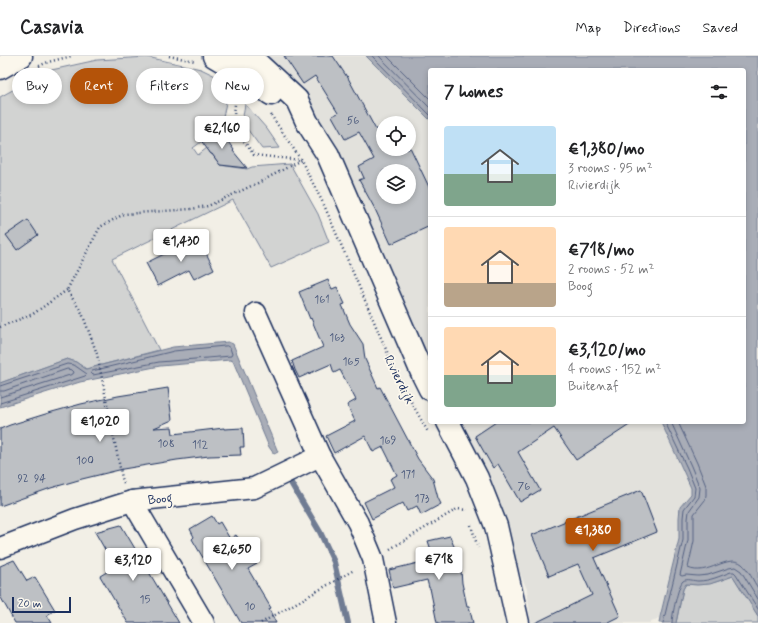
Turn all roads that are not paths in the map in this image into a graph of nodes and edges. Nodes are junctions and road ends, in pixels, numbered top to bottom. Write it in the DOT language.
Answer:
graph roads {
  1 [pos="244,56"];
  2 [pos="213,58"];
  3 [pos="307,122"];
  4 [pos="256,313"];
  5 [pos="428,384"];
  6 [pos="449,424"];
  7 [pos="320,456"];
  8 [pos="132,501"];
  9 [pos="0,548"];
  10 [pos="204,623"];
  11 [pos="386,623"];
  12 [pos="518,623"];
  1 -- 3 [label="street, Rivierdijk"];
  2 -- 3 [label="street, Rivierdijk"];
  3 -- 5 [label="street, Rivierdijk"];
  4 -- 7 [label="street"];
  6 -- 12 [label="street"];
  7 -- 8 [label="street, Boog"];
  7 -- 11 [label="street"];
  8 -- 9 [label="street, Boog"];
  8 -- 10 [label="street"];
}
